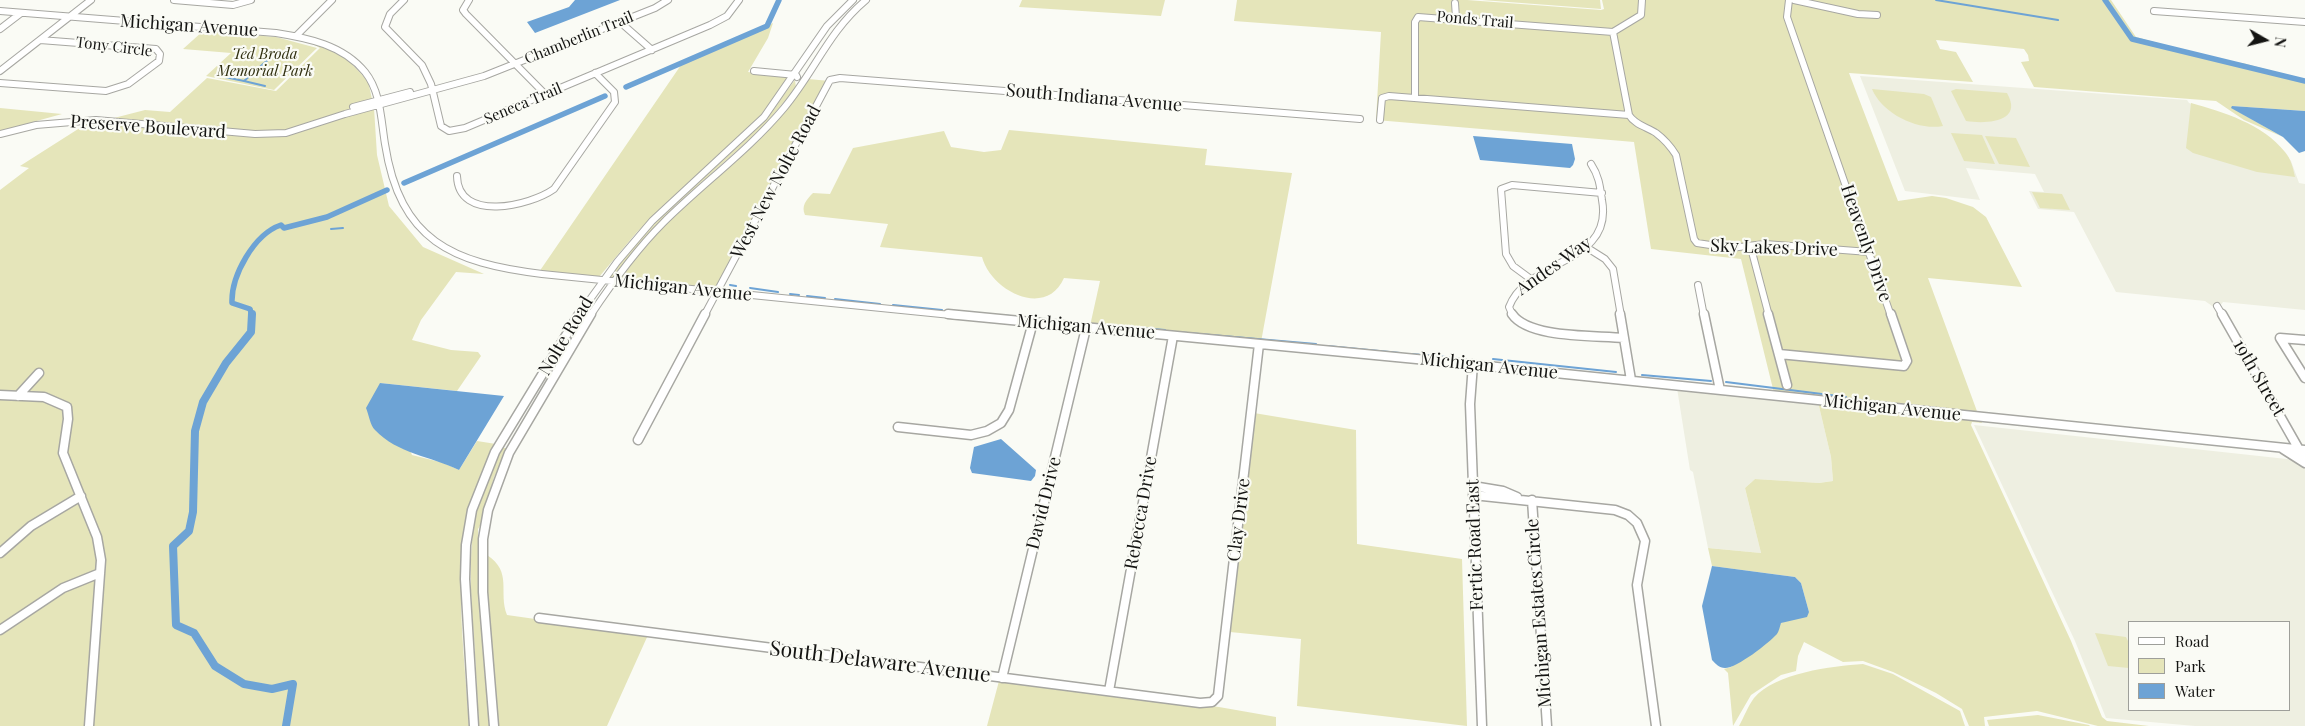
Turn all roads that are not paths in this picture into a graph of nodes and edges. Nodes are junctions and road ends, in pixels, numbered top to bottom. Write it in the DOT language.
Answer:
graph roads {
  1 [pos="91,0"];
  2 [pos="174,0"];
  3 [pos="251,0"];
  4 [pos="332,0"];
  5 [pos="404,0"];
  6 [pos="469,0"];
  7 [pos="668,0"];
  8 [pos="739,0"];
  9 [pos="853,0"];
  10 [pos="866,0"];
  11 [pos="1642,0"];
  12 [pos="1789,0"];
  13 [pos="1794,0"];
  14 [pos="1456,3"];
  15 [pos="0,11"];
  16 [pos="2154,11"];
  17 [pos="21,13"];
  18 [pos="1877,15"];
  19 [pos="71,17"];
  20 [pos="1456,18"];
  21 [pos="620,22"];
  22 [pos="2305,22"];
  23 [pos="0,29"];
  24 [pos="1613,32"];
  25 [pos="296,36"];
  26 [pos="40,40"];
  27 [pos="652,50"];
  28 [pos="514,64"];
  29 [pos="0,71"];
  30 [pos="754,71"];
  31 [pos="595,73"];
  32 [pos="796,75"];
  33 [pos="0,83"];
  34 [pos="828,83"];
  35 [pos="799,88"];
  36 [pos="434,89"];
  37 [pos="545,94"];
  38 [pos="1415,98"];
  39 [pos="379,102"];
  40 [pos="1629,115"];
  41 [pos="1360,119"];
  42 [pos="1380,120"];
  43 [pos="0,134"];
  44 [pos="1591,164"];
  45 [pos="457,176"];
  46 [pos="1602,193"];
  47 [pos="1746,246"];
  48 [pos="1586,247"];
  49 [pos="1869,252"];
  50 [pos="601,279"];
  51 [pos="1532,280"];
  52 [pos="615,281"];
  53 [pos="1698,285"];
  54 [pos="717,292"];
  55 [pos="2217,306"];
  56 [pos="1033,322"];
  57 [pos="1086,328"];
  58 [pos="1173,336"];
  59 [pos="1624,338"];
  60 [pos="2305,340"];
  61 [pos="1259,344"];
  62 [pos="1779,354"];
  63 [pos="1473,364"];
  64 [pos="39,373"];
  65 [pos="2305,378"];
  66 [pos="1631,380"];
  67 [pos="1787,385"];
  68 [pos="1720,390"];
  69 [pos="0,395"];
  70 [pos="18,396"];
  71 [pos="898,427"];
  72 [pos="638,440"];
  73 [pos="2279,447"];
  74 [pos="2303,450"];
  75 [pos="2305,462"];
  76 [pos="1473,491"];
  77 [pos="81,496"];
  78 [pos="1532,500"];
  79 [pos="0,553"];
  80 [pos="100,573"];
  81 [pos="539,618"];
  82 [pos="0,630"];
  83 [pos="1002,678"];
  84 [pos="1109,691"];
  85 [pos="1218,696"];
  86 [pos="89,726"];
  87 [pos="474,726"];
  88 [pos="494,726"];
  89 [pos="1482,726"];
  90 [pos="1547,726"];
  91 [pos="1656,726"];
  1 -- 19 [label="street"];
  2 -- 3 [label="street"];
  4 -- 25 [label="street"];
  5 -- 36 [label="street, Seneca Trail"];
  6 -- 28 [label="street, Chamberlin Trail"];
  7 -- 21 [label="street, Chamberlin Trail"];
  8 -- 27 [label="street, Seneca Trail"];
  9 -- 32 [label="street, Nolte Road"];
  10 -- 35 [label="street, Nolte Road"];
  11 -- 24 [label="street"];
  12 -- 49 [label="street, Heavenly Drive"];
  13 -- 18 [label="street"];
  14 -- 20 [label="street"];
  15 -- 17 [label="street, Michigan Avenue"];
  16 -- 22 [label="street"];
  17 -- 19 [label="street, Michigan Avenue"];
  17 -- 23 [label="street"];
  19 -- 25 [label="street, Michigan Avenue"];
  19 -- 26 [label="street"];
  20 -- 24 [label="street, Ponds Trail"];
  20 -- 38 [label="street, Ponds Trail"];
  21 -- 27 [label="street"];
  21 -- 28 [label="street, Chamberlin Trail"];
  24 -- 40 [label="street"];
  25 -- 39 [label="street, Michigan Avenue"];
  26 -- 29 [label="street"];
  26 -- 33 [label="street, Tony Circle"];
  27 -- 31 [label="street, Seneca Trail"];
  28 -- 36 [label="street, Preserve Boulevard"];
  28 -- 37 [label="street"];
  30 -- 32 [label="street"];
  31 -- 37 [label="street, Seneca Trail"];
  31 -- 45 [label="street"];
  32 -- 35 [label="street"];
  32 -- 50 [label="street, Nolte Road"];
  34 -- 41 [label="street, South Indiana Avenue"];
  34 -- 54 [label="street, West New Nolte Road"];
  35 -- 52 [label="street, Nolte Road"];
  36 -- 37 [label="street, Seneca Trail"];
  36 -- 39 [label="street, Preserve Boulevard"];
  38 -- 40 [label="street"];
  38 -- 42 [label="street"];
  39 -- 43 [label="street, Preserve Boulevard"];
  39 -- 50 [label="street, Michigan Avenue"];
  40 -- 47 [label="street, Sky Lakes Drive"];
  44 -- 46 [label="street, Andes Way"];
  46 -- 48 [label="street, Andes Way"];
  46 -- 51 [label="street"];
  47 -- 49 [label="street, Sky Lakes Drive"];
  47 -- 62 [label="street"];
  48 -- 51 [label="street, Andes Way"];
  48 -- 59 [label="street"];
  49 -- 62 [label="street, Heavenly Drive"];
  50 -- 52 [label="street, Michigan Avenue"];
  50 -- 87 [label="street, Nolte Road"];
  51 -- 59 [label="street, Andes Way"];
  52 -- 54 [label="street, Michigan Avenue"];
  52 -- 88 [label="street, Nolte Road"];
  53 -- 68 [label="street"];
  54 -- 56 [label="street, Michigan Avenue"];
  54 -- 72 [label="street, West New Nolte Road"];
  55 -- 74 [label="street, 19th Street"];
  56 -- 57 [label="street, Michigan Avenue"];
  56 -- 71 [label="street"];
  57 -- 58 [label="street, Michigan Avenue"];
  57 -- 83 [label="street, David Drive"];
  58 -- 61 [label="street, Michigan Avenue"];
  58 -- 84 [label="street, Rebecca Drive"];
  59 -- 66 [label="street"];
  60 -- 65 [label="street"];
  61 -- 63 [label="street, Michigan Avenue"];
  61 -- 85 [label="street, Clay Drive"];
  62 -- 67 [label="street"];
  63 -- 66 [label="street, Michigan Avenue"];
  63 -- 76 [label="street, Fertic Road East"];
  64 -- 70 [label="street"];
  66 -- 68 [label="street, Michigan Avenue"];
  68 -- 73 [label="street, Michigan Avenue"];
  69 -- 70 [label="street"];
  70 -- 77 [label="street"];
  73 -- 74 [label="street, Michigan Avenue"];
  73 -- 75 [label="street"];
  74 -- 75 [label="street, 19th Street"];
  76 -- 78 [label="street, Michigan Estates Circle"];
  76 -- 89 [label="street, Fertic Road East"];
  77 -- 79 [label="street"];
  77 -- 80 [label="street"];
  78 -- 90 [label="street, Michigan Estates Circle"];
  78 -- 91 [label="street, Michigan Estates Circle"];
  80 -- 82 [label="street"];
  80 -- 86 [label="street"];
  81 -- 83 [label="street, South Delaware Avenue"];
  83 -- 84 [label="street, South Delaware Avenue"];
  84 -- 85 [label="street, South Delaware Avenue"];
}
